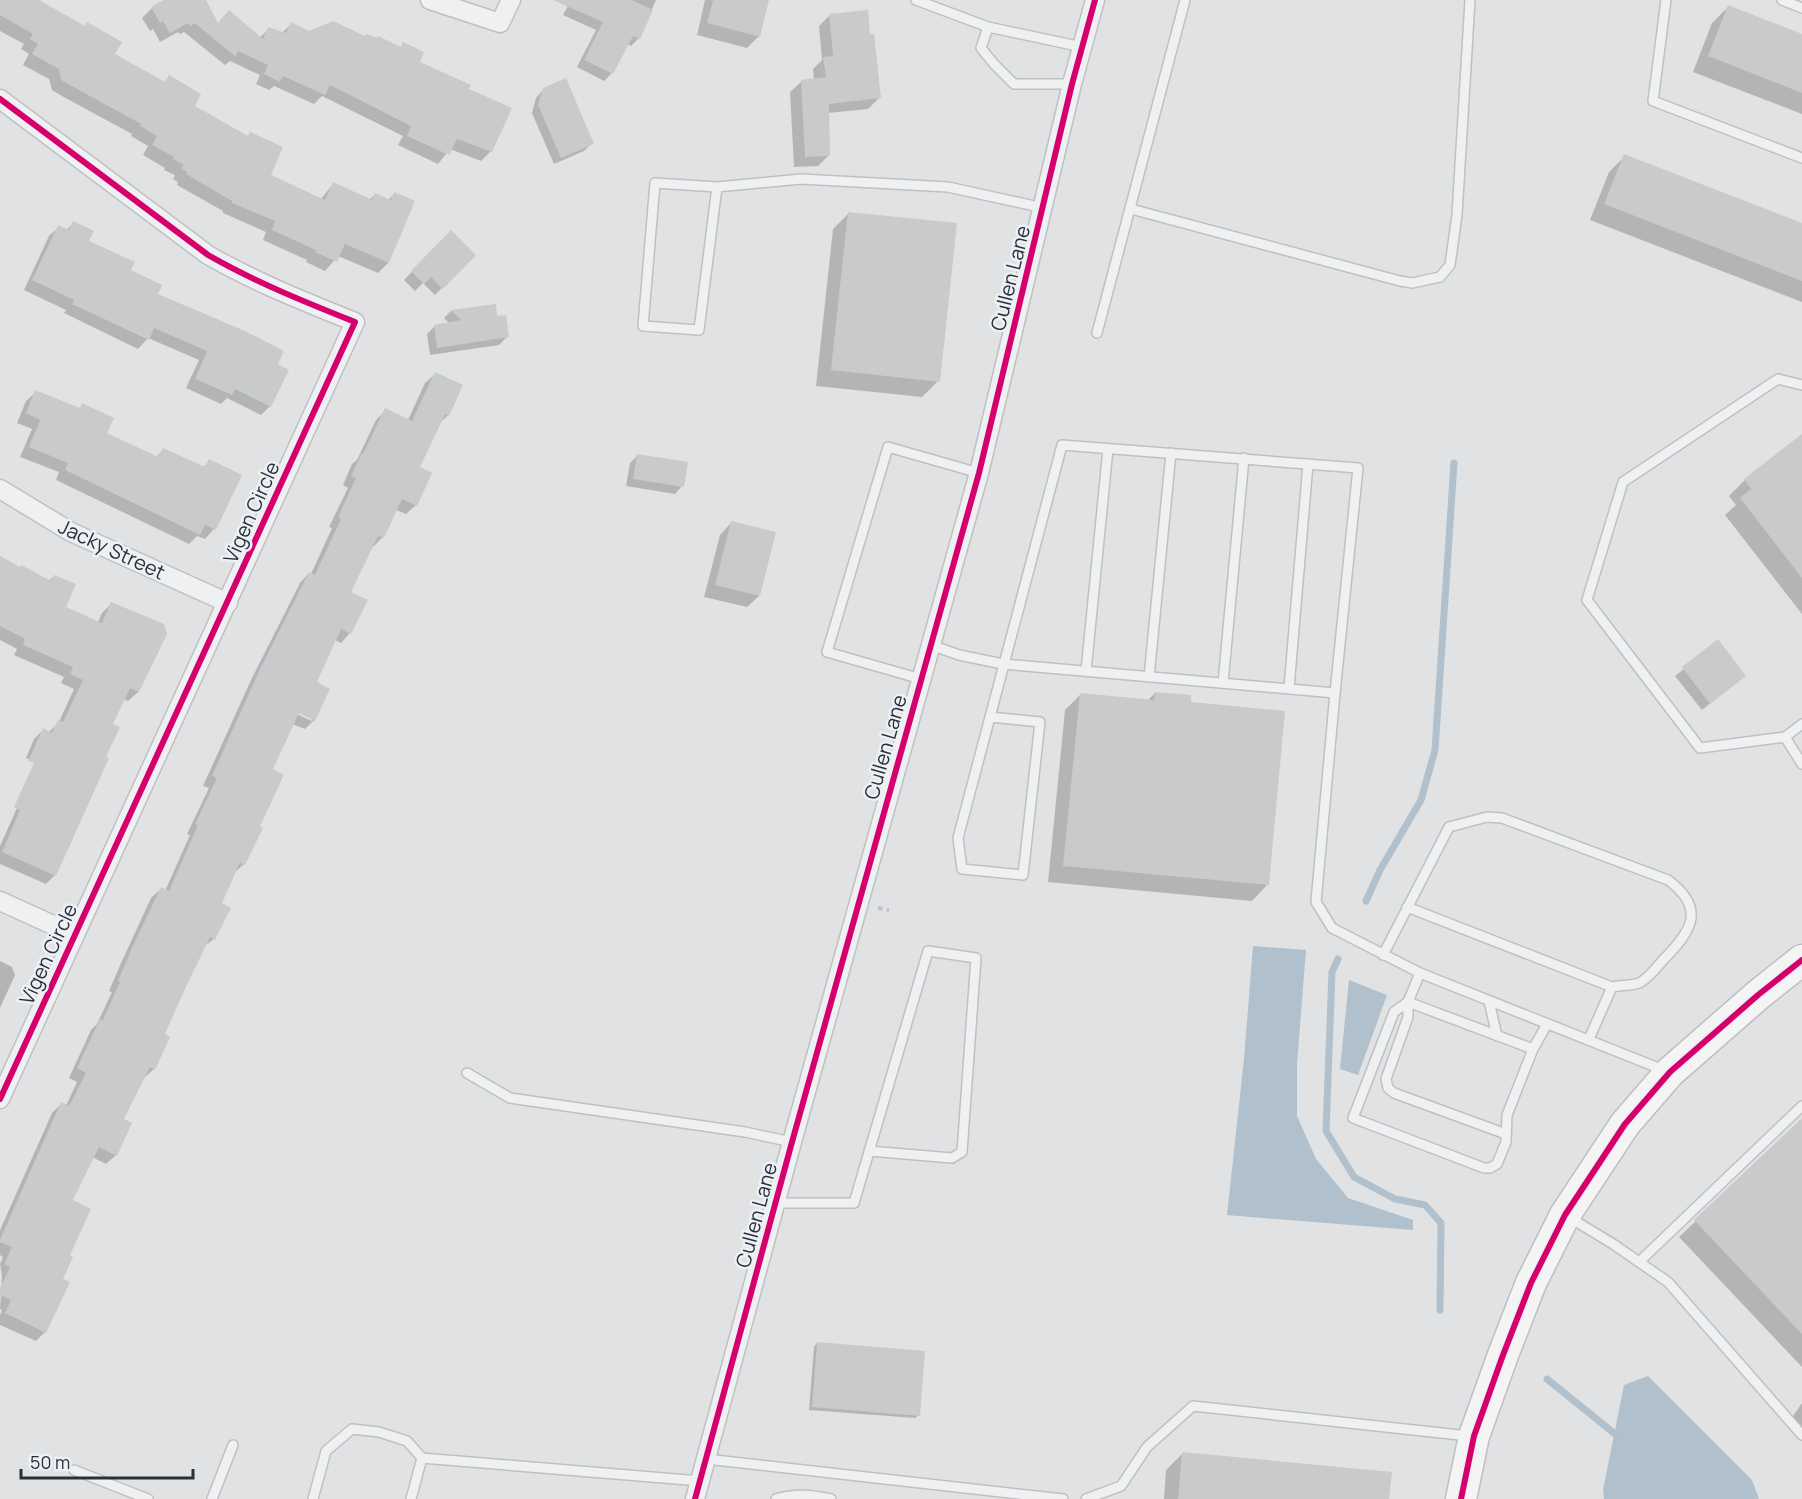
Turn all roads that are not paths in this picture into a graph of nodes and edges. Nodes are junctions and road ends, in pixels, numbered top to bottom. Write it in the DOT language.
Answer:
graph roads {
  1 [pos="430,0"];
  2 [pos="511,0"];
  3 [pos="916,0"];
  4 [pos="1095,0"];
  5 [pos="1185,0"];
  6 [pos="1470,0"];
  7 [pos="1666,0"];
  8 [pos="1782,0"];
  9 [pos="1802,8"];
  10 [pos="988,27"];
  11 [pos="1082,47"];
  12 [pos="1072,84"];
  13 [pos="0,99"];
  14 [pos="1802,158"];
  15 [pos="717,187"];
  16 [pos="1044,208"];
  17 [pos="1131,208"];
  18 [pos="1097,333"];
  19 [pos="1802,385"];
  20 [pos="1108,449"];
  21 [pos="1171,453"];
  22 [pos="1244,458"];
  23 [pos="1308,464"];
  24 [pos="979,473"];
  25 [pos="0,489"];
  26 [pos="228,603"];
  27 [pos="931,645"];
  28 [pos="1003,664"];
  29 [pos="1086,671"];
  30 [pos="1149,677"];
  31 [pos="921,679"];
  32 [pos="1223,683"];
  33 [pos="1288,688"];
  34 [pos="1335,693"];
  35 [pos="990,717"];
  36 [pos="1802,724"];
  37 [pos="1785,737"];
  38 [pos="1802,764"];
  39 [pos="0,901"];
  40 [pos="1407,907"];
  41 [pos="75,935"];
  42 [pos="1383,955"];
  43 [pos="1802,960"];
  44 [pos="1420,973"];
  45 [pos="1611,987"];
  46 [pos="1488,1001"];
  47 [pos="1408,1002"];
  48 [pos="1546,1024"];
  49 [pos="1497,1036"];
  50 [pos="1588,1040"];
  51 [pos="1533,1049"];
  52 [pos="1670,1072"];
  53 [pos="467,1073"];
  54 [pos="0,1099"];
  55 [pos="1802,1106"];
  56 [pos="1506,1134"];
  57 [pos="792,1142"];
  58 [pos="869,1151"];
  59 [pos="777,1203"];
  60 [pos="1565,1215"];
  61 [pos="1639,1262"];
  62 [pos="1802,1435"];
  63 [pos="1474,1436"];
  64 [pos="233,1445"];
  65 [pos="422,1458"];
  66 [pos="706,1459"];
  67 [pos="74,1470"];
  68 [pos="700,1481"];
  69 [pos="148,1499"];
  70 [pos="212,1499"];
  71 [pos="313,1499"];
  72 [pos="411,1499"];
  73 [pos="695,1499"];
  74 [pos="776,1499"];
  75 [pos="831,1499"];
  76 [pos="1063,1499"];
  77 [pos="1086,1499"];
  78 [pos="1461,1499"];
  1 -- 2 [label="street"];
  3 -- 10 [label="lane"];
  4 -- 11 [label="street, Cullen Lane"];
  5 -- 17 [label="lane"];
  6 -- 17 [label="lane"];
  7 -- 14 [label="lane"];
  8 -- 9 [label="lane"];
  10 -- 11 [label="lane"];
  10 -- 12 [label="lane"];
  11 -- 12 [label="street, Cullen Lane"];
  12 -- 16 [label="street, Cullen Lane"];
  13 -- 26 [label="street, Vigen Circle"];
  15 -- 15 [label="lane"];
  15 -- 16 [label="lane"];
  16 -- 24 [label="street, Cullen Lane"];
  17 -- 18 [label="lane"];
  19 -- 37 [label="lane"];
  20 -- 21 [label="lane"];
  20 -- 28 [label="lane"];
  20 -- 29 [label="lane"];
  21 -- 22 [label="lane"];
  21 -- 30 [label="lane"];
  22 -- 23 [label="lane"];
  22 -- 32 [label="lane"];
  23 -- 33 [label="lane"];
  23 -- 34 [label="lane"];
  24 -- 27 [label="street, Cullen Lane"];
  24 -- 31 [label="lane"];
  25 -- 26 [label="street, Jacky Street"];
  26 -- 41 [label="street, Vigen Circle"];
  27 -- 28 [label="lane"];
  27 -- 31 [label="street, Cullen Lane"];
  28 -- 29 [label="lane"];
  28 -- 35 [label="lane"];
  29 -- 30 [label="lane"];
  30 -- 32 [label="lane"];
  31 -- 57 [label="street, Cullen Lane"];
  32 -- 33 [label="lane"];
  33 -- 34 [label="lane"];
  34 -- 42 [label="lane"];
  35 -- 35 [label="lane"];
  36 -- 37 [label="lane"];
  37 -- 38 [label="lane"];
  39 -- 41 [label="street"];
  40 -- 42 [label="lane"];
  40 -- 45 [label="lane"];
  40 -- 45 [label="lane"];
  41 -- 54 [label="street, Vigen Circle"];
  42 -- 44 [label="lane"];
  43 -- 52 [label="main road"];
  44 -- 46 [label="lane"];
  44 -- 47 [label="lane"];
  45 -- 50 [label="lane"];
  46 -- 48 [label="lane"];
  46 -- 49 [label="lane"];
  47 -- 49 [label="lane"];
  47 -- 56 [label="lane"];
  47 -- 56 [label="lane"];
  48 -- 50 [label="lane"];
  48 -- 51 [label="lane"];
  49 -- 51 [label="lane"];
  50 -- 52 [label="lane"];
  51 -- 56 [label="lane"];
  52 -- 60 [label="main road"];
  53 -- 57 [label="lane"];
  55 -- 61 [label="lane"];
  57 -- 59 [label="street, Cullen Lane"];
  58 -- 58 [label="lane"];
  58 -- 59 [label="lane"];
  59 -- 66 [label="street, Cullen Lane"];
  60 -- 61 [label="lane"];
  60 -- 63 [label="main road"];
  61 -- 62 [label="lane"];
  63 -- 77 [label="lane"];
  63 -- 78 [label="main road"];
  64 -- 70 [label="lane"];
  65 -- 68 [label="lane"];
  65 -- 71 [label="lane"];
  65 -- 72 [label="lane"];
  66 -- 68 [label="street, Cullen Lane"];
  66 -- 76 [label="lane"];
  67 -- 69 [label="lane"];
  68 -- 73 [label="street, Cullen Lane"];
  74 -- 75 [label="lane"];
}
